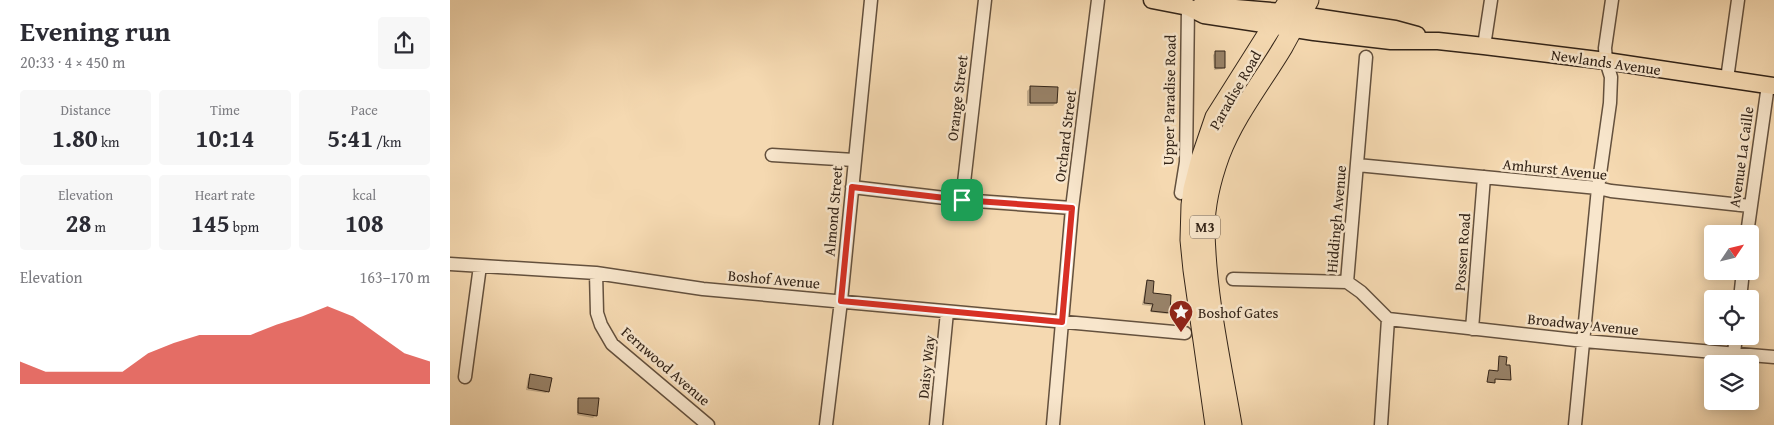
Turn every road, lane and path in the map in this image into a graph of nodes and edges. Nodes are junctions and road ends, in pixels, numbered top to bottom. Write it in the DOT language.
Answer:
graph roads {
  1 [pos="871,0"];
  2 [pos="985,0"];
  3 [pos="1098,0"];
  4 [pos="1152,0"];
  5 [pos="1492,0"];
  6 [pos="1612,0"];
  7 [pos="1738,0"];
  8 [pos="1188,8"];
  9 [pos="1291,13"];
  10 [pos="1484,46"];
  11 [pos="1366,57"];
  12 [pos="1606,61"];
  13 [pos="1727,79"];
  14 [pos="1771,86"];
  15 [pos="772,155"];
  16 [pos="854,160"];
  17 [pos="1357,165"];
  18 [pos="1484,178"];
  19 [pos="852,187"];
  20 [pos="1598,188"];
  21 [pos="1181,192"];
  22 [pos="962,200"];
  23 [pos="1750,206"];
  24 [pos="1072,208"];
  25 [pos="1748,225"];
  26 [pos="450,264"];
  27 [pos="480,266"];
  28 [pos="596,273"];
  29 [pos="1233,280"];
  30 [pos="1347,282"];
  31 [pos="841,301"];
  32 [pos="947,312"];
  33 [pos="1388,319"];
  34 [pos="1062,322"];
  35 [pos="1472,329"];
  36 [pos="1185,333"];
  37 [pos="1584,341"];
  38 [pos="1735,345"];
  39 [pos="1734,353"];
  40 [pos="1774,357"];
  41 [pos="465,377"];
  42 [pos="708,425"];
  43 [pos="826,425"];
  44 [pos="936,425"];
  45 [pos="1053,425"];
  46 [pos="1215,425"];
  47 [pos="1232,425"];
  48 [pos="1381,425"];
  49 [pos="1575,425"];
  1 -- 16 [label="street, Almond Street"];
  2 -- 22 [label="street, Orange Street"];
  3 -- 24 [label="street, Orchard Street"];
  4 -- 8 [label="main road, Newlands Avenue"];
  5 -- 10 [label="street"];
  6 -- 12 [label="street"];
  7 -- 13 [label="street"];
  8 -- 9 [label="main road, Newlands Avenue"];
  8 -- 21 [label="street, Upper Paradise Road"];
  9 -- 10 [label="main road, Newlands Avenue"];
  9 -- 46 [label="highway, Paradise Road / M3"];
  9 -- 47 [label="highway, Paradise Road / M3"];
  10 -- 12 [label="main road, Newlands Avenue"];
  11 -- 17 [label="street, Hiddingh Avenue"];
  12 -- 13 [label="main road, Newlands Avenue"];
  12 -- 20 [label="street"];
  13 -- 14 [label="main road, Newlands Avenue"];
  14 -- 23 [label="street, Avenue La Caille"];
  15 -- 16 [label="street"];
  16 -- 19 [label="street, Almond Street"];
  17 -- 18 [label="street, Amhurst Avenue"];
  17 -- 30 [label="street, Hiddingh Avenue"];
  18 -- 20 [label="street, Amhurst Avenue"];
  18 -- 35 [label="street, Possen Road"];
  19 -- 22 [label="street"];
  19 -- 31 [label="street, Almond Street"];
  20 -- 23 [label="street, Amhurst Avenue"];
  20 -- 37 [label="street"];
  22 -- 24 [label="street"];
  23 -- 25 [label="street, Avenue La Caille"];
  24 -- 34 [label="street, Orchard Street"];
  26 -- 27 [label="street, Boshof Avenue"];
  27 -- 28 [label="street, Boshof Avenue"];
  27 -- 41 [label="street"];
  28 -- 31 [label="street, Boshof Avenue"];
  28 -- 42 [label="street, Fernwood Avenue"];
  29 -- 30 [label="street"];
  30 -- 33 [label="street, Hiddingh Avenue"];
  31 -- 32 [label="street, Boshof Avenue"];
  31 -- 43 [label="street, Almond Street"];
  32 -- 34 [label="street, Boshof Avenue"];
  32 -- 44 [label="street, Daisy Way"];
  33 -- 35 [label="street, Broadway Avenue"];
  33 -- 48 [label="street"];
  34 -- 36 [label="street, Boshof Avenue"];
  34 -- 45 [label="street, Orchard Street"];
  35 -- 37 [label="street, Broadway Avenue"];
  37 -- 39 [label="street, Broadway Avenue"];
  37 -- 49 [label="street"];
  38 -- 39 [label="street"];
  39 -- 40 [label="street, Broadway Avenue"];
}
